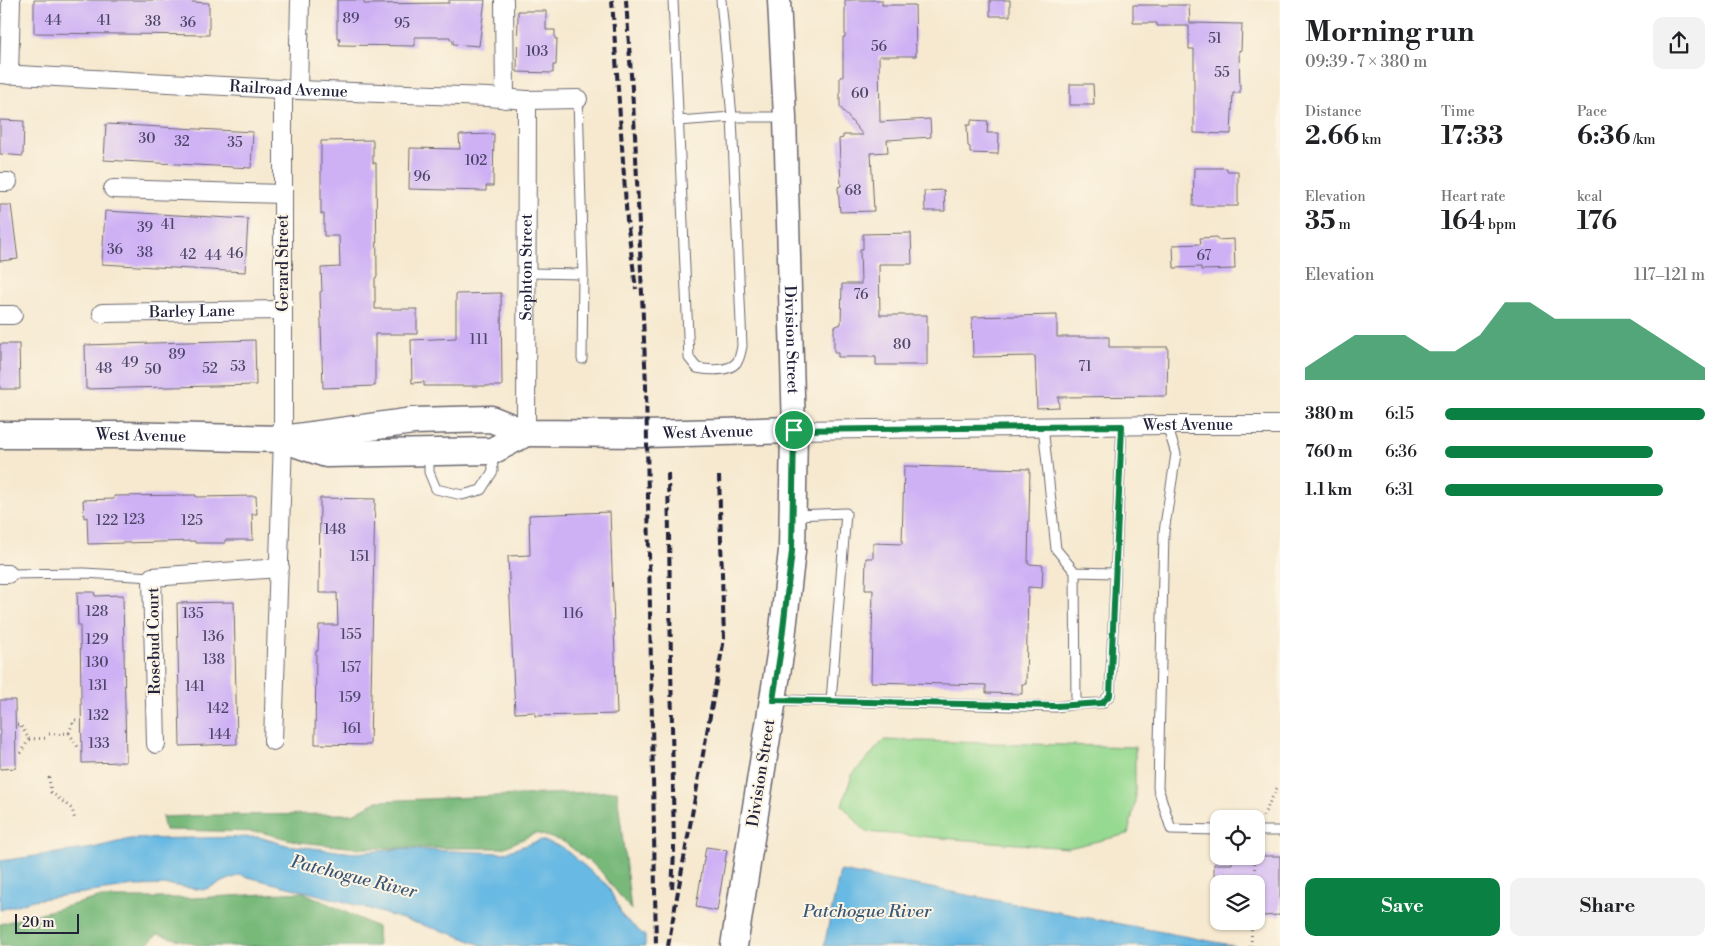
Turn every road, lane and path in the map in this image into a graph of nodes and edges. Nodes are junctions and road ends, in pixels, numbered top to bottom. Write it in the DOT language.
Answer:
graph roads {
  1 [pos="11,0"];
  2 [pos="300,0"];
  3 [pos="504,0"];
  4 [pos="673,0"];
  5 [pos="721,0"];
  6 [pos="779,0"];
  7 [pos="4,74"];
  8 [pos="290,89"];
  9 [pos="578,99"];
  10 [pos="505,100"];
  11 [pos="527,100"];
  12 [pos="732,117"];
  13 [pos="785,117"];
  14 [pos="678,121"];
  15 [pos="113,189"];
  16 [pos="283,194"];
  17 [pos="528,273"];
  18 [pos="583,274"];
  19 [pos="283,310"];
  20 [pos="102,313"];
  21 [pos="582,359"];
  22 [pos="1167,425"];
  23 [pos="1280,425"];
  24 [pos="1043,426"];
  25 [pos="1122,426"];
  26 [pos="794,430"];
  27 [pos="526,433"];
  28 [pos="0,435"];
  29 [pos="283,439"];
  30 [pos="492,451"];
  31 [pos="429,452"];
  32 [pos="793,515"];
  33 [pos="280,568"];
  34 [pos="1075,572"];
  35 [pos="1115,573"];
  36 [pos="4,574"];
  37 [pos="152,576"];
  38 [pos="773,700"];
  39 [pos="831,701"];
  40 [pos="1076,704"];
  41 [pos="79,720"];
  42 [pos="17,725"];
  43 [pos="69,733"];
  44 [pos="48,734"];
  45 [pos="48,738"];
  46 [pos="29,739"];
  47 [pos="273,741"];
  48 [pos="156,744"];
  49 [pos="80,747"];
  50 [pos="18,753"];
  51 [pos="49,777"];
  52 [pos="1277,788"];
  53 [pos="1265,812"];
  54 [pos="75,820"];
  55 [pos="1210,830"];
  56 [pos="1265,831"];
  57 [pos="1280,832"];
  58 [pos="1252,930"];
  59 [pos="735,939"];
  60 [pos="1251,946"];
  1 -- 7 [label="street"];
  2 -- 8 [label="street, Gerard Street"];
  3 -- 10 [label="street"];
  4 -- 14 [label="lane"];
  5 -- 12 [label="lane"];
  6 -- 13 [label="street, Division Street"];
  7 -- 8 [label="street, Railroad Avenue"];
  8 -- 10 [label="street, Railroad Avenue"];
  8 -- 16 [label="street, Gerard Street"];
  9 -- 11 [label="street, Railroad Avenue"];
  9 -- 18 [label="lane"];
  10 -- 11 [label="street, Railroad Avenue"];
  11 -- 17 [label="street, Sephton Street"];
  12 -- 13 [label="lane"];
  12 -- 14 [label="lane"];
  12 -- 14 [label="lane"];
  13 -- 26 [label="street, Division Street"];
  15 -- 16 [label="street"];
  16 -- 19 [label="street, Gerard Street"];
  17 -- 18 [label="lane"];
  17 -- 27 [label="street, Sephton Street"];
  18 -- 21 [label="lane"];
  19 -- 20 [label="street, Barley Lane"];
  19 -- 29 [label="street, Gerard Street"];
  22 -- 23 [label="street, West Avenue"];
  22 -- 25 [label="street, West Avenue"];
  22 -- 55 [label="lane"];
  24 -- 25 [label="street, West Avenue"];
  24 -- 26 [label="street, West Avenue"];
  24 -- 34 [label="lane"];
  25 -- 35 [label="lane"];
  26 -- 27 [label="main road, West Avenue"];
  26 -- 32 [label="main road, Division Street"];
  27 -- 29 [label="main road, West Avenue"];
  27 -- 30 [label="main road, West Avenue"];
  28 -- 29 [label="main road, West Avenue"];
  29 -- 31 [label="main road, West Avenue"];
  29 -- 33 [label="street"];
  30 -- 31 [label="main road, West Avenue"];
  30 -- 31 [label="lane"];
  32 -- 38 [label="main road, Division Street"];
  32 -- 39 [label="lane"];
  33 -- 37 [label="street, Rosebud Court"];
  33 -- 47 [label="street"];
  34 -- 35 [label="lane"];
  34 -- 40 [label="lane"];
  35 -- 40 [label="lane"];
  36 -- 37 [label="lane"];
  37 -- 48 [label="street, Rosebud Court"];
  38 -- 39 [label="lane"];
  38 -- 59 [label="main road, Division Street"];
  39 -- 40 [label="lane"];
  41 -- 43 [label="path"];
  42 -- 46 [label="path"];
  43 -- 44 [label="path"];
  43 -- 49 [label="path"];
  45 -- 46 [label="path"];
  46 -- 50 [label="path"];
  51 -- 54 [label="path"];
  52 -- 53 [label="path"];
  56 -- 57 [label="lane"];
  58 -- 60 [label="path"];
}
